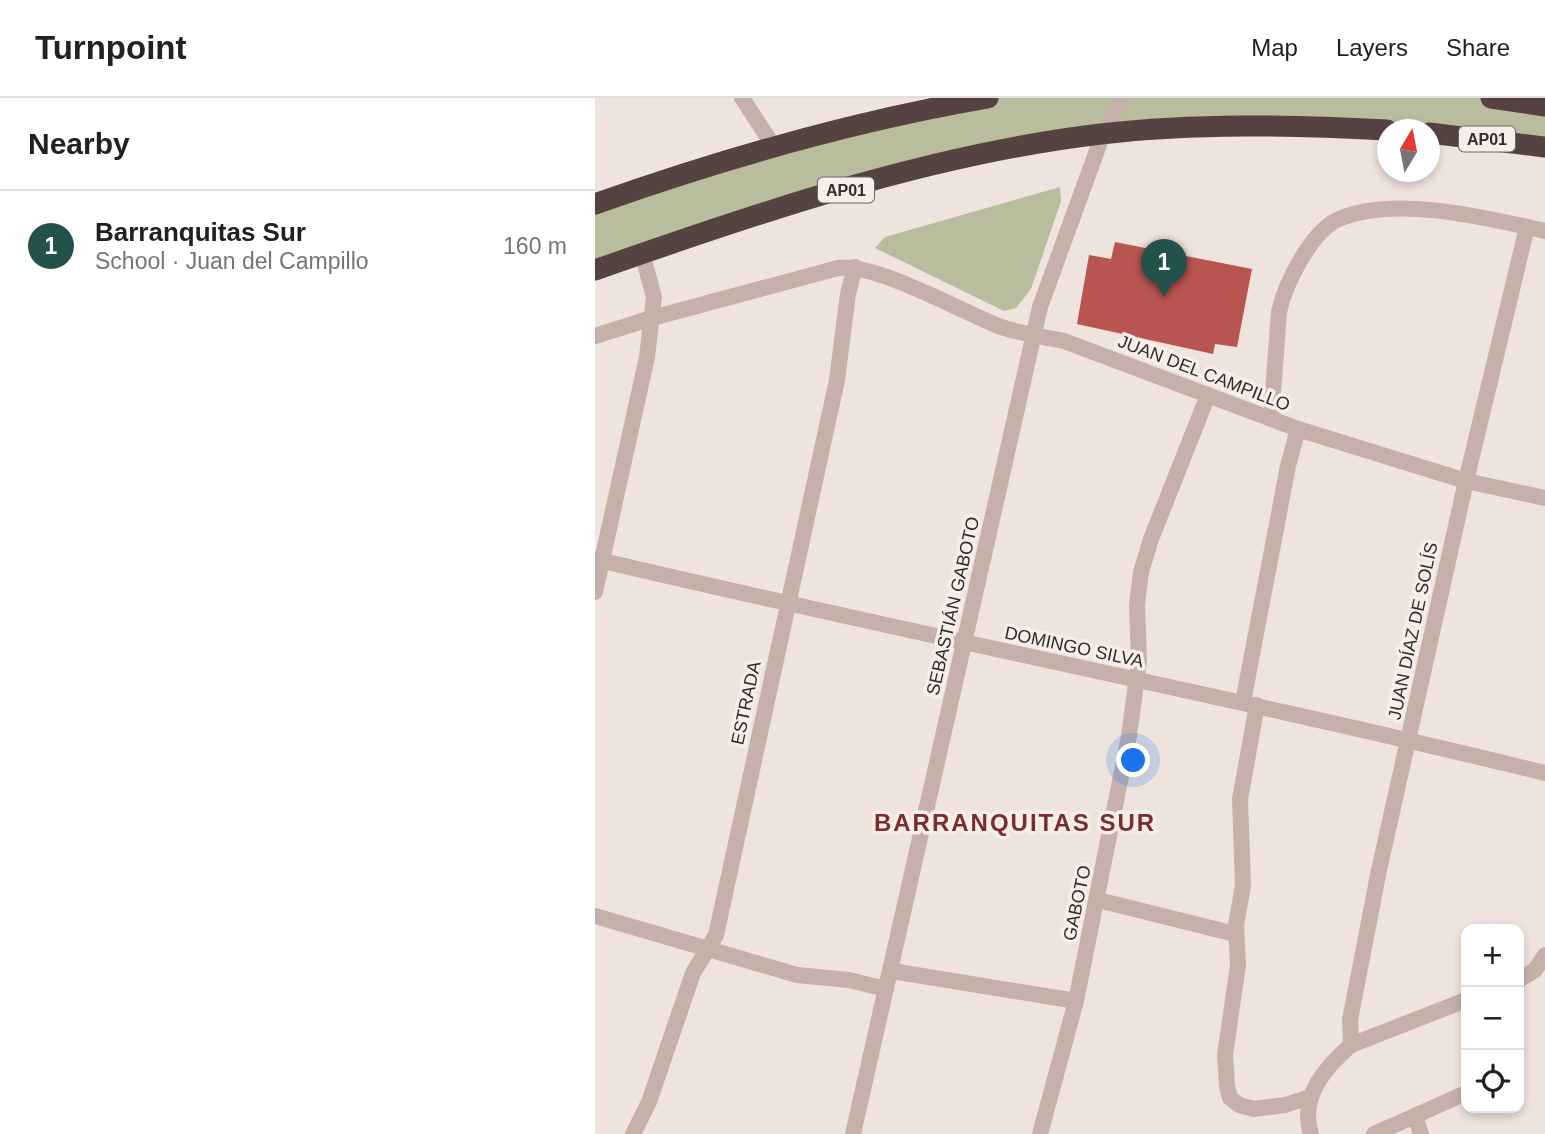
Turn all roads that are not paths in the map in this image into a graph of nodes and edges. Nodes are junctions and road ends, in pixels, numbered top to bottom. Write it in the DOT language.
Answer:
graph roads {
  1 [pos="742,98"];
  2 [pos="988,98"];
  3 [pos="1123,98"];
  4 [pos="1491,98"];
  5 [pos="1545,106"];
  6 [pos="1377,129"];
  7 [pos="1103,134"];
  8 [pos="1440,135"];
  9 [pos="773,147"];
  10 [pos="1545,147"];
  11 [pos="595,204"];
  12 [pos="1527,227"];
  13 [pos="1545,231"];
  14 [pos="642,253"];
  15 [pos="855,267"];
  16 [pos="595,270"];
  17 [pos="652,318"];
  18 [pos="595,336"];
  19 [pos="1033,337"];
  20 [pos="1208,395"];
  21 [pos="1271,419"];
  22 [pos="1298,429"];
  23 [pos="1466,481"];
  24 [pos="1545,498"];
  25 [pos="598,560"];
  26 [pos="595,592"];
  27 [pos="787,604"];
  28 [pos="965,642"];
  29 [pos="1137,680"];
  30 [pos="1250,703"];
  31 [pos="1409,740"];
  32 [pos="1545,773"];
  33 [pos="1098,900"];
  34 [pos="595,916"];
  35 [pos="1235,934"];
  36 [pos="708,950"];
  37 [pos="1545,956"];
  38 [pos="891,971"];
  39 [pos="1524,977"];
  40 [pos="886,989"];
  41 [pos="1076,1001"];
  42 [pos="1461,1002"];
  43 [pos="1351,1045"];
  44 [pos="1461,1095"];
  45 [pos="1310,1097"];
  46 [pos="1415,1116"];
  47 [pos="633,1134"];
  48 [pos="853,1134"];
  49 [pos="1039,1134"];
  50 [pos="1311,1134"];
  51 [pos="1374,1134"];
  52 [pos="1421,1134"];
  1 -- 9 [label="street"];
  2 -- 9 [label="highway"];
  3 -- 7 [label="street, SEBASTIÁN GABOTO"];
  4 -- 5 [label="highway, AP01"];
  6 -- 7 [label="highway, AP01"];
  7 -- 14 [label="highway, AP01"];
  7 -- 19 [label="street, SEBASTIÁN GABOTO"];
  8 -- 10 [label="highway, AP01"];
  9 -- 11 [label="highway"];
  12 -- 13 [label="street"];
  12 -- 21 [label="street"];
  12 -- 23 [label="street, JUAN DÍAZ DE SOLÍS"];
  14 -- 16 [label="highway, AP01"];
  14 -- 17 [label="street"];
  15 -- 17 [label="street"];
  15 -- 19 [label="street, JUAN DEL CAMPILLO"];
  15 -- 27 [label="street, ESTRADA"];
  17 -- 18 [label="street"];
  17 -- 25 [label="street"];
  19 -- 20 [label="street, JUAN DEL CAMPILLO"];
  19 -- 28 [label="street, SEBASTIÁN GABOTO"];
  20 -- 21 [label="street, JUAN DEL CAMPILLO"];
  20 -- 29 [label="street, GABOTO"];
  21 -- 22 [label="street, JUAN DEL CAMPILLO"];
  22 -- 23 [label="street, JUAN DEL CAMPILLO"];
  22 -- 30 [label="street"];
  23 -- 24 [label="street, JUAN DEL CAMPILLO"];
  23 -- 31 [label="street, JUAN DÍAZ DE SOLÍS"];
  25 -- 26 [label="street"];
  25 -- 27 [label="street, DOMINGO SILVA"];
  27 -- 28 [label="street, DOMINGO SILVA"];
  27 -- 36 [label="street, ESTRADA"];
  28 -- 29 [label="street, DOMINGO SILVA"];
  28 -- 38 [label="street, SEBASTIÁN GABOTO"];
  29 -- 30 [label="street, DOMINGO SILVA"];
  29 -- 33 [label="street, GABOTO"];
  30 -- 31 [label="street, DOMINGO SILVA"];
  30 -- 35 [label="street"];
  31 -- 32 [label="street, DOMINGO SILVA"];
  31 -- 43 [label="street, JUAN DÍAZ DE SOLÍS"];
  33 -- 35 [label="street"];
  33 -- 41 [label="street, GABOTO"];
  34 -- 36 [label="street"];
  35 -- 45 [label="street"];
  36 -- 40 [label="street"];
  36 -- 47 [label="street, ESTRADA"];
  37 -- 39 [label="street"];
  38 -- 40 [label="street, SEBASTIÁN GABOTO"];
  38 -- 41 [label="street"];
  40 -- 48 [label="street, SEBASTIÁN GABOTO"];
  41 -- 49 [label="street, GABOTO"];
  42 -- 43 [label="street"];
  43 -- 45 [label="street"];
  44 -- 46 [label="street"];
  45 -- 50 [label="street"];
  46 -- 51 [label="street"];
  46 -- 52 [label="street"];
}
